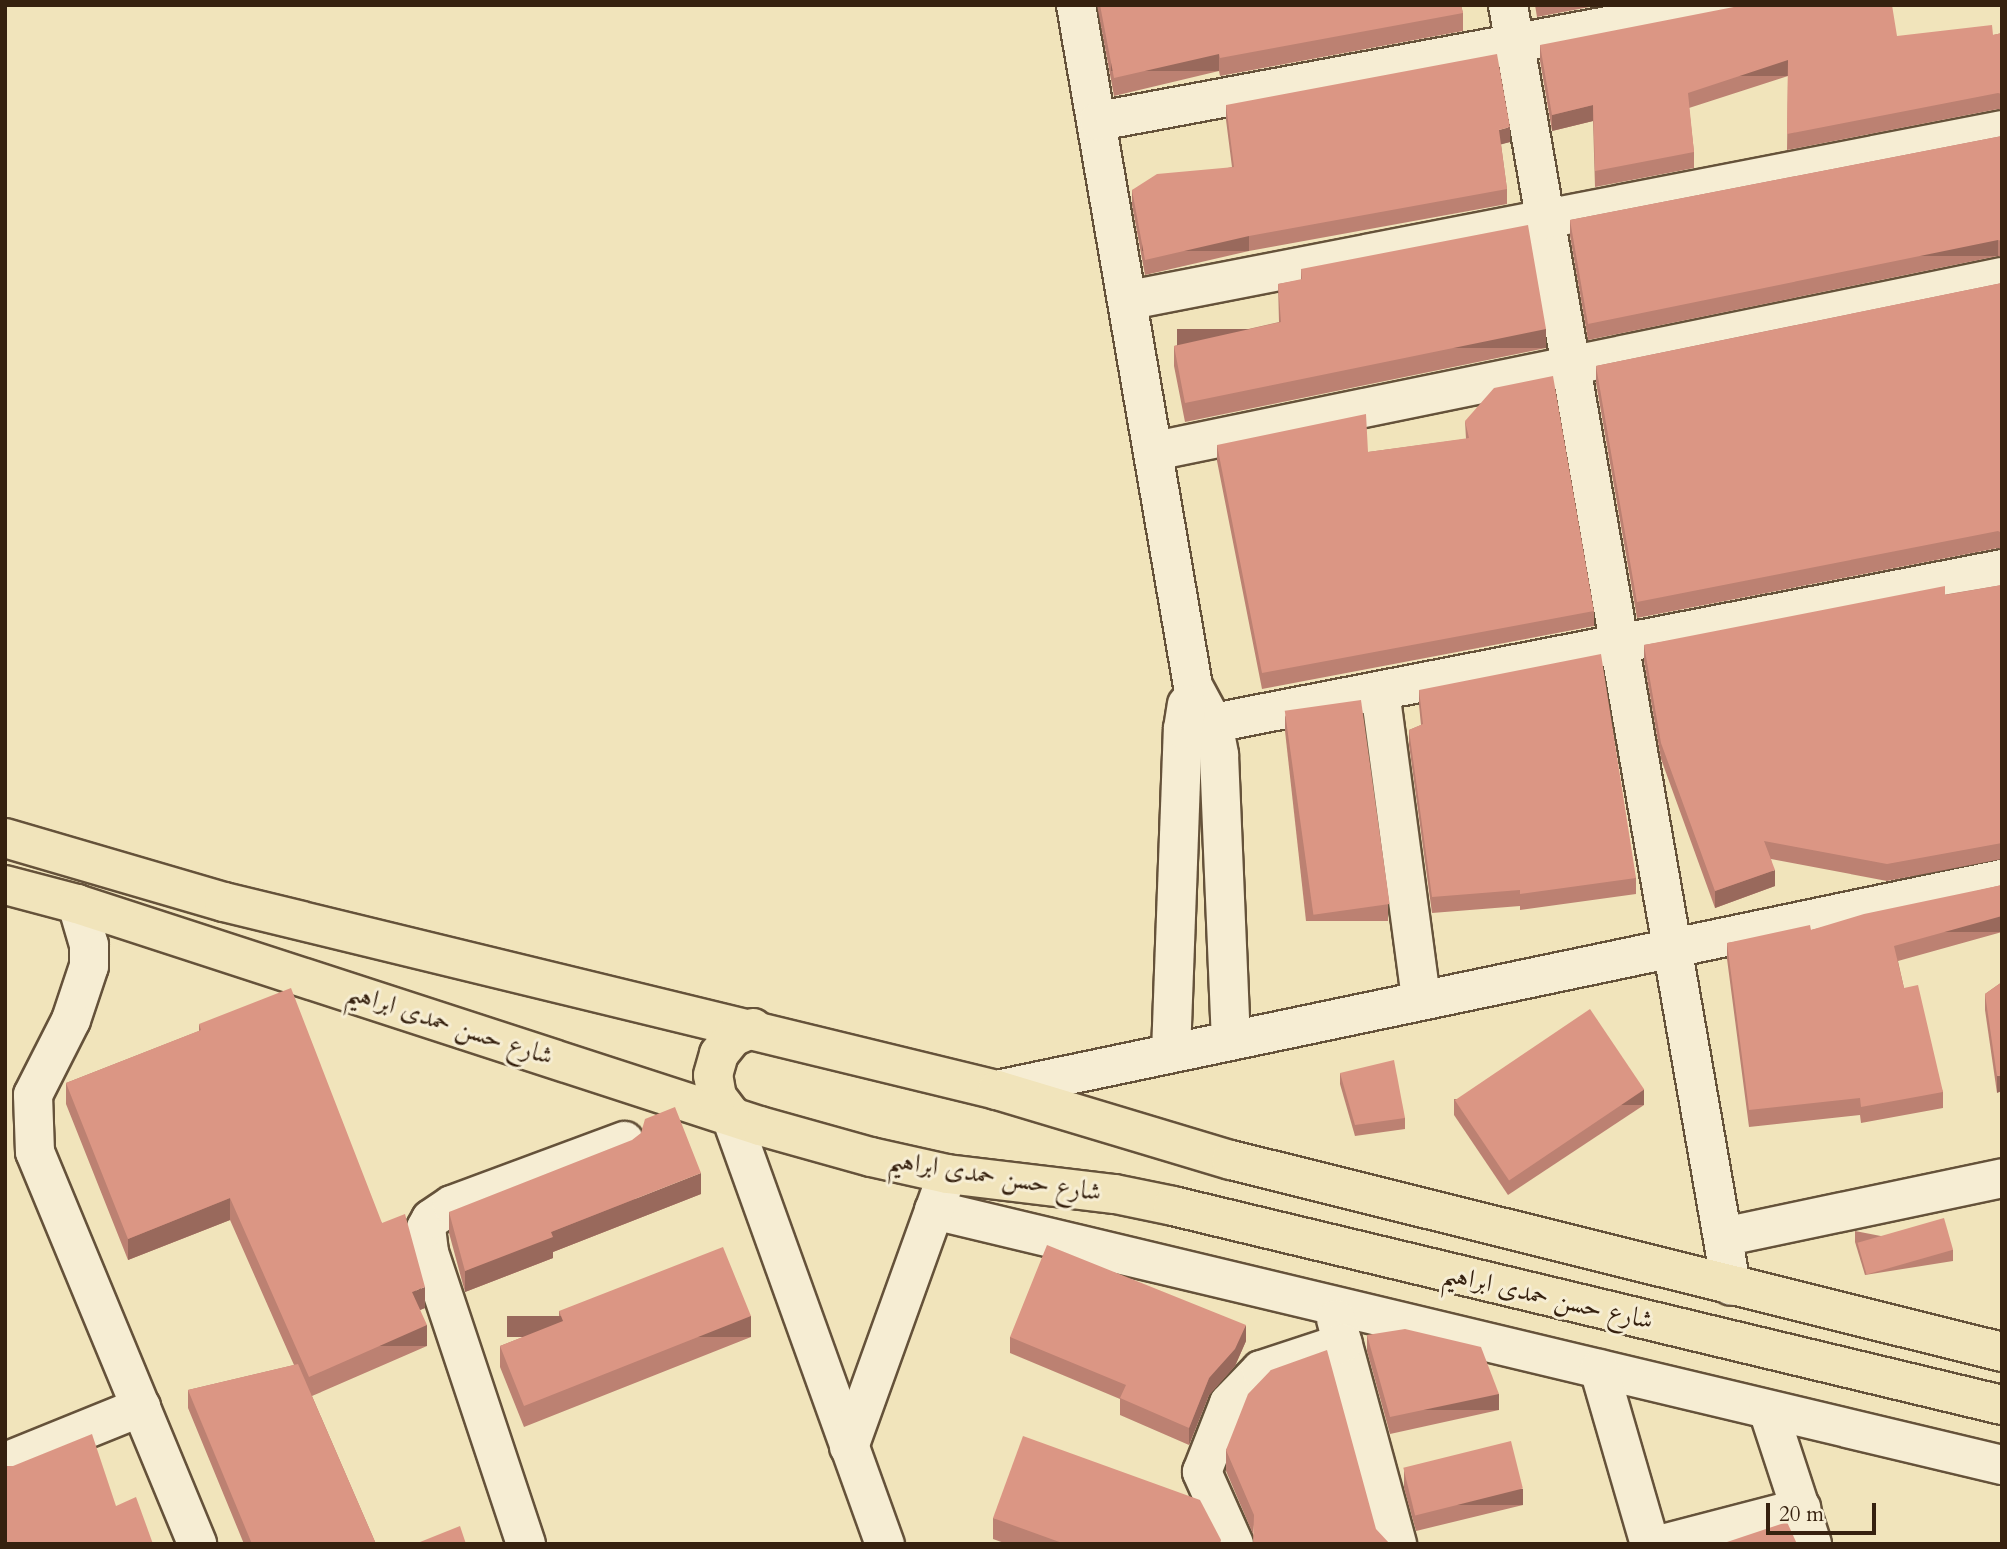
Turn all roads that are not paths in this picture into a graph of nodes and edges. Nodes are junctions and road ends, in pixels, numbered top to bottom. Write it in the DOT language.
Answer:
graph roads {
  1 [pos="1076,5"];
  2 [pos="1508,5"];
  3 [pos="1720,5"];
  4 [pos="1514,43"];
  5 [pos="1100,121"];
  6 [pos="2002,130"];
  7 [pos="1545,219"];
  8 [pos="2002,277"];
  9 [pos="1130,300"];
  10 [pos="1570,366"];
  11 [pos="1155,451"];
  12 [pos="2002,569"];
  13 [pos="1619,644"];
  14 [pos="1380,691"];
  15 [pos="1198,726"];
  16 [pos="5,838"];
  17 [pos="2002,879"];
  18 [pos="5,885"];
  19 [pos="224,902"];
  20 [pos="77,904"];
  21 [pos="212,948"];
  22 [pos="1673,948"];
  23 [pos="1421,1000"];
  24 [pos="753,1028"];
  25 [pos="1231,1040"];
  26 [pos="1171,1053"];
  27 [pos="997,1090"];
  28 [pos="730,1114"];
  29 [pos="624,1141"];
  30 [pos="947,1174"];
  31 [pos="2002,1178"];
  32 [pos="934,1210"];
  33 [pos="1723,1237"];
  34 [pos="1731,1286"];
  35 [pos="1332,1305"];
  36 [pos="1343,1343"];
  37 [pos="2002,1352"];
  38 [pos="1599,1369"];
  39 [pos="2002,1405"];
  40 [pos="141,1406"];
  41 [pos="1769,1410"];
  42 [pos="849,1447"];
  43 [pos="5,1462"];
  44 [pos="2002,1465"];
  45 [pos="1806,1526"];
  46 [pos="197,1544"];
  47 [pos="526,1544"];
  48 [pos="885,1544"];
  49 [pos="1234,1544"];
  50 [pos="1397,1544"];
  51 [pos="1650,1544"];
  52 [pos="1663,1544"];
  1 -- 5 [label="street"];
  2 -- 4 [label="street"];
  3 -- 4 [label="street"];
  4 -- 5 [label="street"];
  4 -- 7 [label="street"];
  5 -- 9 [label="street"];
  6 -- 7 [label="street"];
  7 -- 9 [label="street"];
  7 -- 10 [label="street"];
  8 -- 10 [label="street"];
  9 -- 11 [label="street"];
  10 -- 11 [label="street"];
  10 -- 13 [label="street"];
  11 -- 15 [label="street"];
  12 -- 13 [label="street"];
  13 -- 14 [label="street"];
  13 -- 22 [label="street"];
  14 -- 15 [label="street"];
  14 -- 23 [label="street"];
  15 -- 25 [label="street"];
  15 -- 26 [label="street"];
  16 -- 19 [label="main road, شارع حسن حمدى ابراهيم"];
  17 -- 22 [label="street"];
  18 -- 20 [label="main road, شارع حسن حمدى ابراهيم"];
  19 -- 21 [label="main road"];
  19 -- 24 [label="main road, شارع حسن حمدى ابراهيم"];
  20 -- 21 [label="main road, شارع حسن حمدى ابراهيم"];
  20 -- 40 [label="street"];
  21 -- 28 [label="main road, شارع حسن حمدى ابراهيم"];
  22 -- 23 [label="street"];
  22 -- 33 [label="street"];
  23 -- 25 [label="street"];
  24 -- 27 [label="main road, شارع حسن حمدى ابراهيم"];
  24 -- 28 [label="main road"];
  25 -- 26 [label="street"];
  26 -- 27 [label="street"];
  27 -- 34 [label="main road, شارع حسن حمدى ابراهيم"];
  28 -- 30 [label="main road, شارع حسن حمدى ابراهيم"];
  28 -- 42 [label="street"];
  29 -- 47 [label="street"];
  30 -- 32 [label="street"];
  30 -- 39 [label="main road, شارع حسن حمدى ابراهيم"];
  31 -- 33 [label="street"];
  32 -- 35 [label="street"];
  32 -- 42 [label="street"];
  33 -- 34 [label="street"];
  34 -- 37 [label="main road, شارع حسن حمدى ابراهيم"];
  35 -- 36 [label="street"];
  35 -- 38 [label="street"];
  36 -- 49 [label="street"];
  36 -- 50 [label="street"];
  38 -- 41 [label="street"];
  38 -- 51 [label="street"];
  40 -- 43 [label="street"];
  40 -- 46 [label="street"];
  41 -- 44 [label="street"];
  41 -- 45 [label="street"];
  42 -- 48 [label="street"];
  45 -- 52 [label="street"];
}
